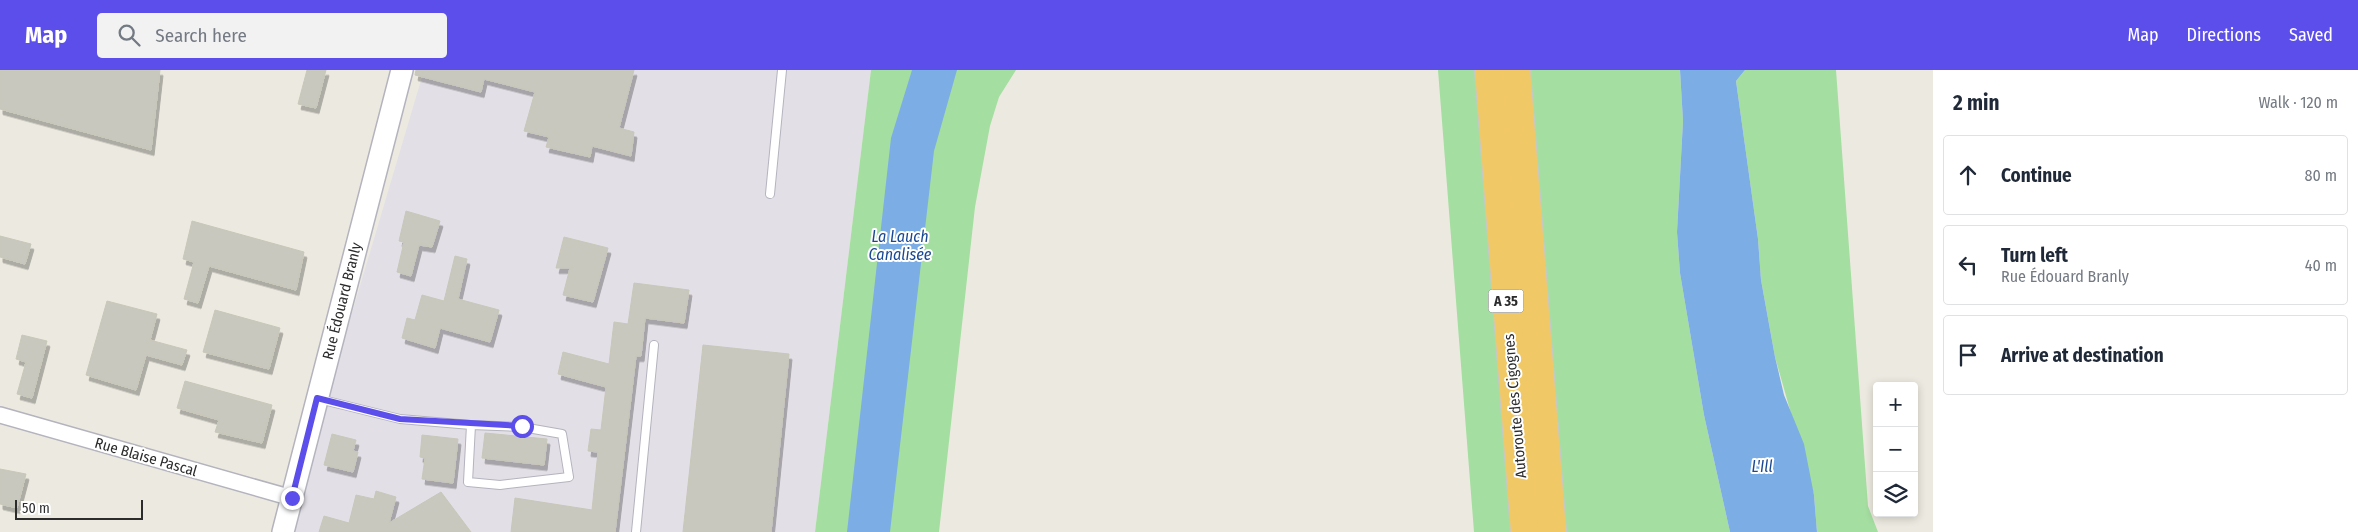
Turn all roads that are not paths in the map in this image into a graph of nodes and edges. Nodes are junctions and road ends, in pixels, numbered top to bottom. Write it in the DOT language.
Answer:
graph roads {
  1 [pos="402,70"];
  2 [pos="782,70"];
  3 [pos="1489,70"];
  4 [pos="1516,70"];
  5 [pos="770,194"];
  6 [pos="654,345"];
  7 [pos="317,398"];
  8 [pos="0,415"];
  9 [pos="471,424"];
  10 [pos="292,498"];
  11 [pos="283,532"];
  12 [pos="636,532"];
  13 [pos="1525,532"];
  14 [pos="1552,532"];
  1 -- 7 [label="street, Rue Édouard Branly"];
  2 -- 5 [label="lane"];
  3 -- 13 [label="highway, Autoroute des Cigognes / A 35"];
  4 -- 14 [label="highway, Autoroute des Cigognes / A 35"];
  6 -- 12 [label="lane"];
  7 -- 9 [label="lane"];
  7 -- 10 [label="street, Rue Édouard Branly"];
  8 -- 10 [label="street, Rue Blaise Pascal"];
  9 -- 9 [label="lane"];
  10 -- 11 [label="street, Rue Édouard Branly"];
}
